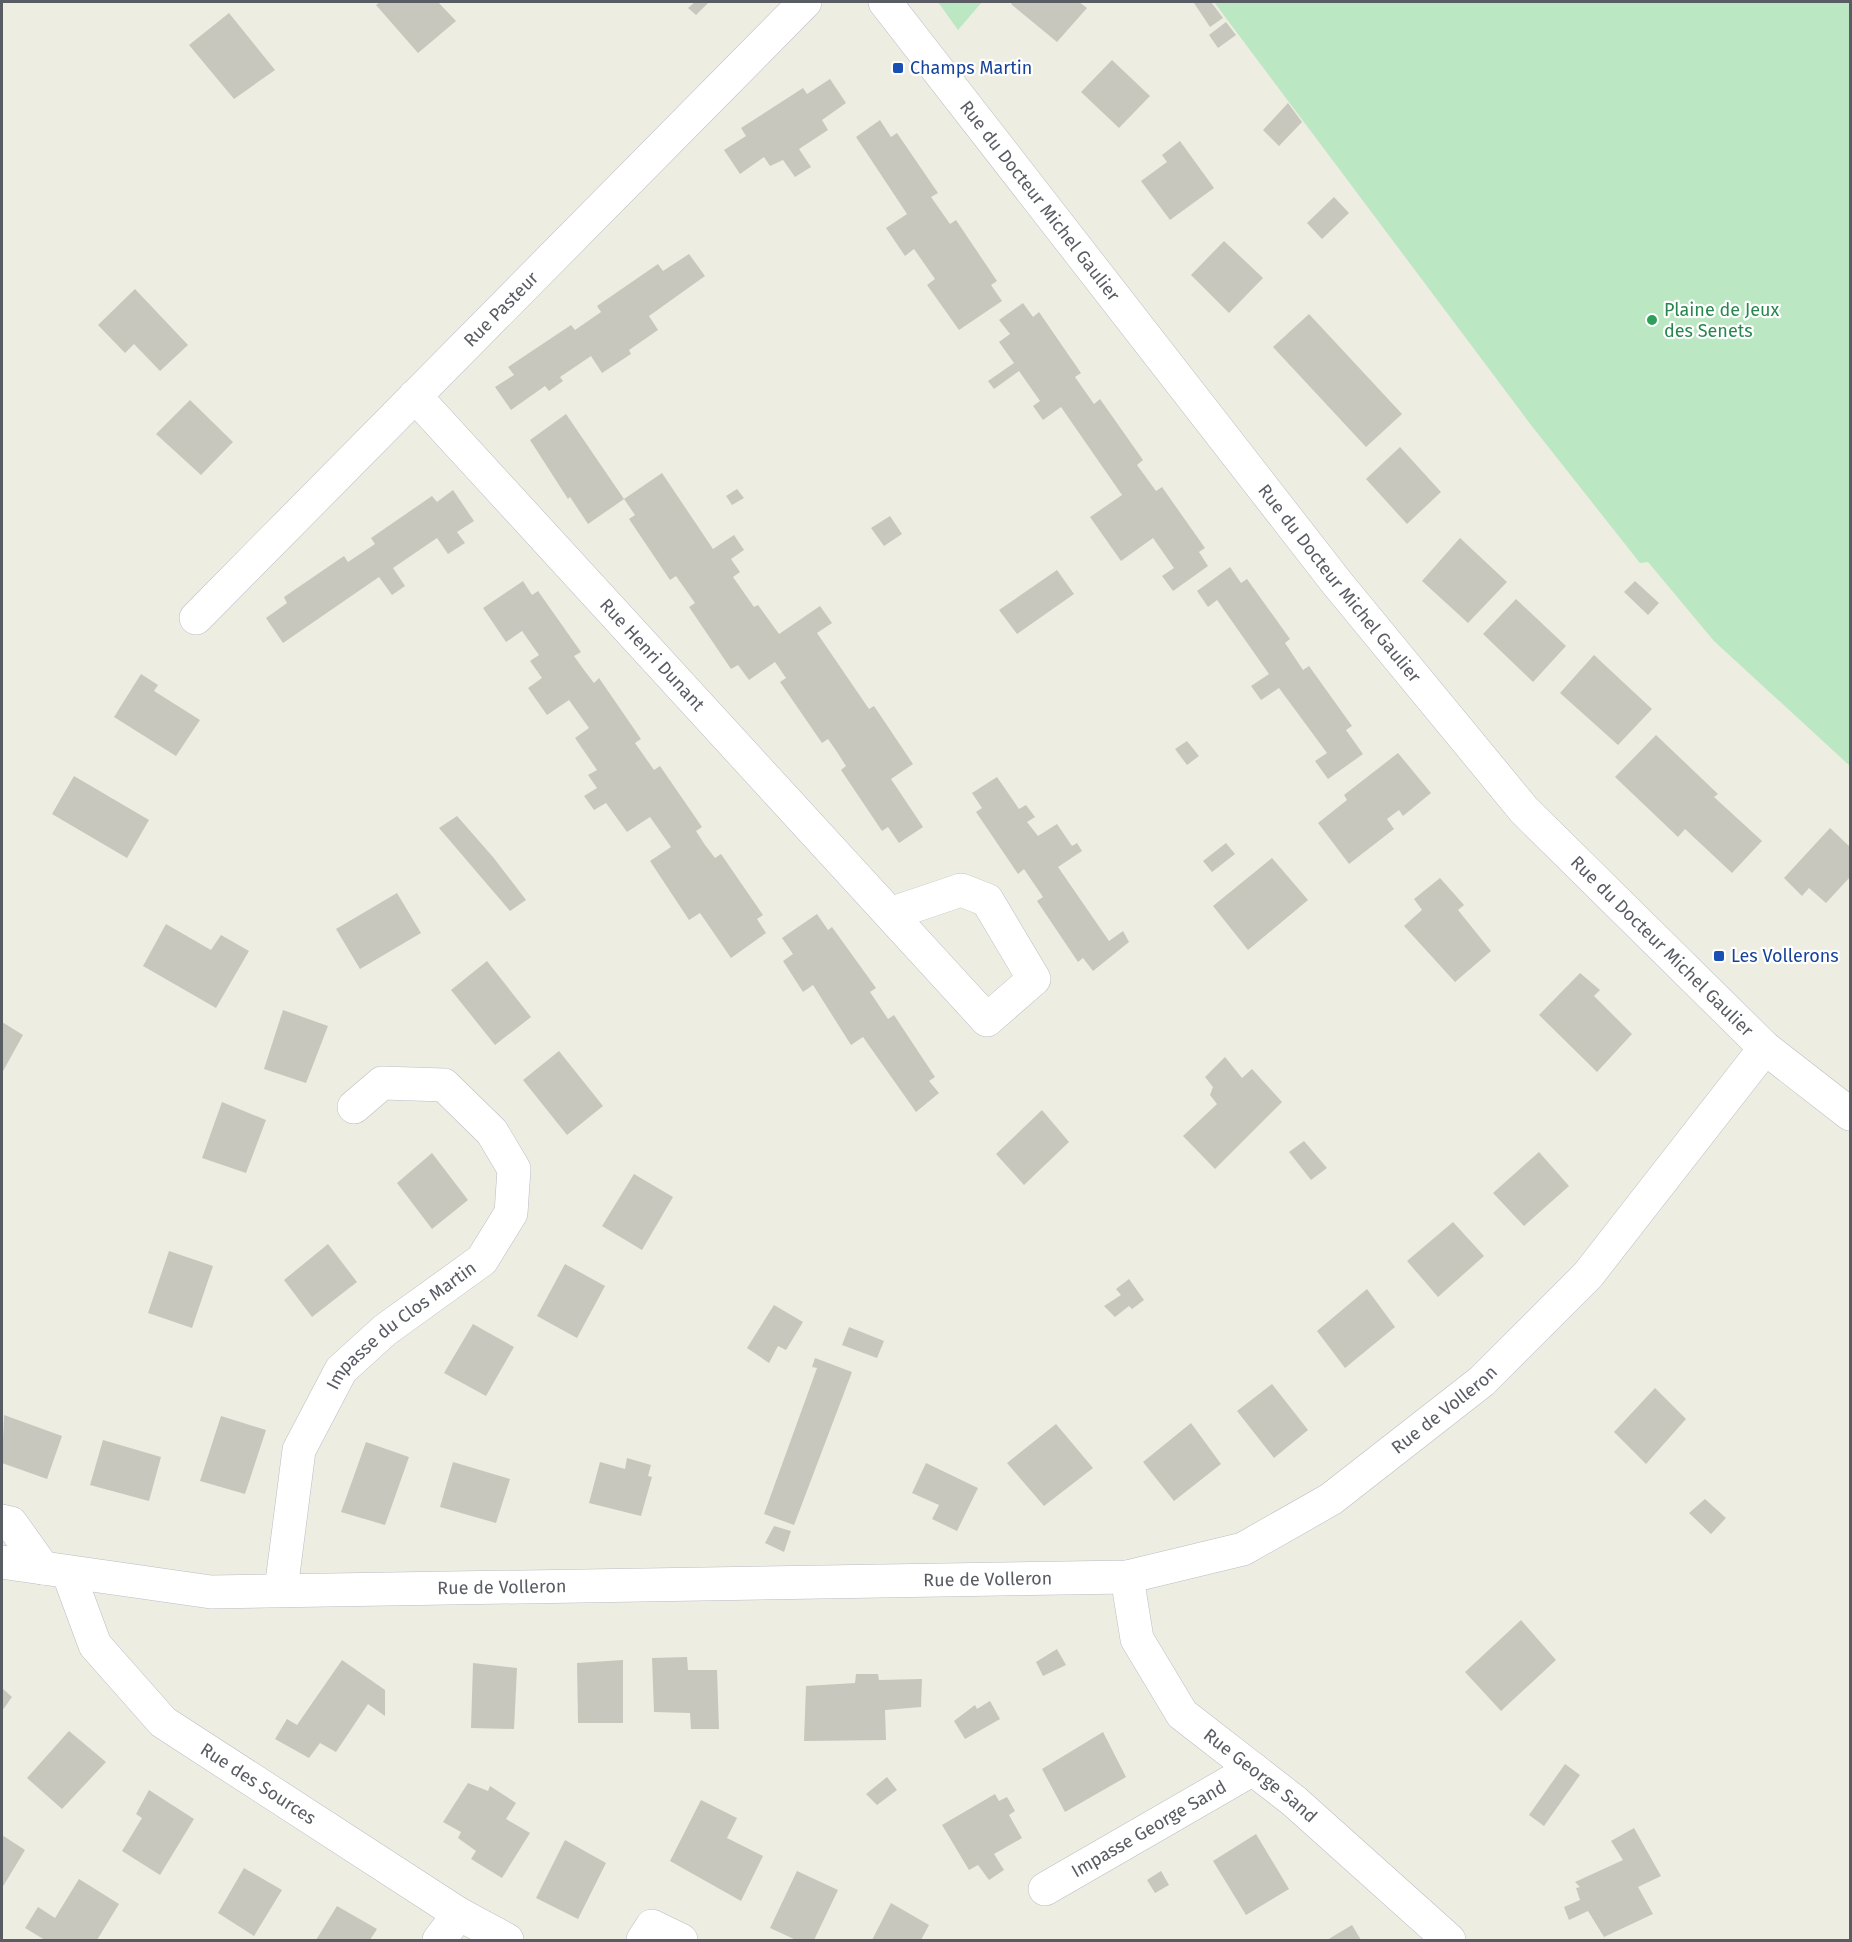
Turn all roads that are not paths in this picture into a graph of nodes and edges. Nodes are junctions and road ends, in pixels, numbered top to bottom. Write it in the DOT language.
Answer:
graph roads {
  1 [pos="804,2"];
  2 [pos="885,2"];
  3 [pos="415,396"];
  4 [pos="196,618"];
  5 [pos="890,914"];
  6 [pos="1765,1048"];
  7 [pos="354,1107"];
  8 [pos="1851,1114"];
  9 [pos="2,1521"];
  10 [pos="2,1562"];
  11 [pos="56,1570"];
  12 [pos="1127,1577"];
  13 [pos="281,1590"];
  14 [pos="1253,1769"];
  15 [pos="1045,1889"];
  16 [pos="459,1914"];
  17 [pos="439,1941"];
  18 [pos="507,1941"];
  19 [pos="644,1941"];
  20 [pos="681,1941"];
  21 [pos="1449,1941"];
  1 -- 3 [label="street, Rue Pasteur"];
  2 -- 6 [label="street, Rue du Docteur Michel Gaulier"];
  3 -- 4 [label="street, Rue Pasteur"];
  3 -- 5 [label="street, Rue Henri Dunant"];
  6 -- 8 [label="street, Rue du Docteur Michel Gaulier"];
  6 -- 12 [label="street, Rue de Volleron"];
  7 -- 13 [label="street, Impasse du Clos Martin"];
  9 -- 11 [label="street, Rue des Sources"];
  10 -- 11 [label="street, Rue de Volleron"];
  11 -- 13 [label="street, Rue de Volleron"];
  11 -- 16 [label="street, Rue des Sources"];
  12 -- 13 [label="street, Rue de Volleron"];
  12 -- 14 [label="street, Rue George Sand"];
  14 -- 15 [label="street, Impasse George Sand"];
  14 -- 21 [label="street, Rue George Sand"];
  16 -- 17 [label="street"];
  16 -- 18 [label="street, Rue des Sources"];
  19 -- 20 [label="street"];
}
